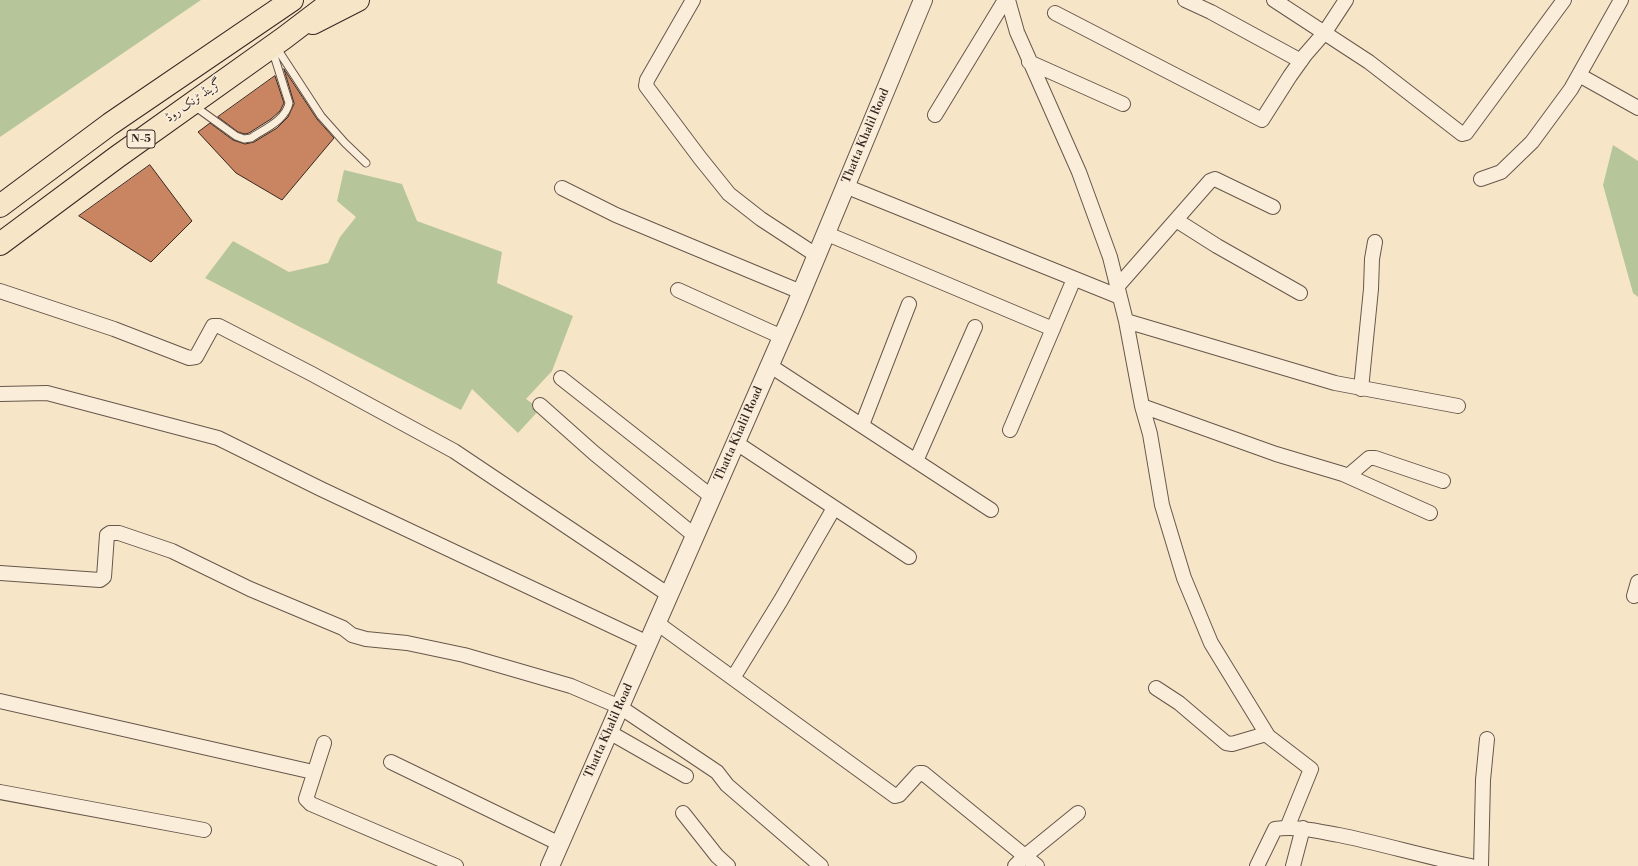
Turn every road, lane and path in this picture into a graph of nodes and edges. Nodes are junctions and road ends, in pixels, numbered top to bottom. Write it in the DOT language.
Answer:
graph roads {
  1 [pos="292,0"];
  2 [pos="334,0"];
  3 [pos="358,0"];
  4 [pos="693,0"];
  5 [pos="923,0"];
  6 [pos="1006,0"];
  7 [pos="1185,0"];
  8 [pos="1274,0"];
  9 [pos="1346,0"];
  10 [pos="1564,0"];
  11 [pos="1621,0"];
  12 [pos="278,7"];
  13 [pos="1055,13"];
  14 [pos="1325,32"];
  15 [pos="277,43"];
  16 [pos="1301,61"];
  17 [pos="1029,62"];
  18 [pos="1579,75"];
  19 [pos="191,104"];
  20 [pos="1123,104"];
  21 [pos="1638,108"];
  22 [pos="936,115"];
  23 [pos="366,163"];
  24 [pos="1481,179"];
  25 [pos="845,186"];
  26 [pos="562,188"];
  27 [pos="0,206"];
  28 [pos="1273,207"];
  29 [pos="1176,220"];
  30 [pos="826,233"];
  31 [pos="1375,242"];
  32 [pos="0,244"];
  33 [pos="816,255"];
  34 [pos="1074,279"];
  35 [pos="678,290"];
  36 [pos="0,291"];
  37 [pos="801,292"];
  38 [pos="1119,292"];
  39 [pos="1300,293"];
  40 [pos="909,304"];
  41 [pos="1126,322"];
  42 [pos="975,327"];
  43 [pos="1053,330"];
  44 [pos="782,337"];
  45 [pos="769,365"];
  46 [pos="561,378"];
  47 [pos="1361,389"];
  48 [pos="0,394"];
  49 [pos="540,405"];
  50 [pos="1142,406"];
  51 [pos="1458,406"];
  52 [pos="862,425"];
  53 [pos="1010,430"];
  54 [pos="735,442"];
  55 [pos="916,461"];
  56 [pos="1348,476"];
  57 [pos="1443,481"];
  58 [pos="712,497"];
  59 [pos="834,508"];
  60 [pos="991,510"];
  61 [pos="1430,513"];
  62 [pos="694,536"];
  63 [pos="909,557"];
  64 [pos="0,573"];
  65 [pos="1638,582"];
  66 [pos="669,595"];
  67 [pos="1634,596"];
  68 [pos="656,623"];
  69 [pos="648,643"];
  70 [pos="733,678"];
  71 [pos="1156,688"];
  72 [pos="0,701"];
  73 [pos="620,707"];
  74 [pos="609,732"];
  75 [pos="1266,734"];
  76 [pos="1487,739"];
  77 [pos="324,743"];
  78 [pos="390,762"];
  79 [pos="314,772"];
  80 [pos="686,776"];
  81 [pos="0,792"];
  82 [pos="683,813"];
  83 [pos="1078,813"];
  84 [pos="1287,828"];
  85 [pos="1304,828"];
  86 [pos="204,830"];
  87 [pos="560,844"];
  88 [pos="1020,861"];
  89 [pos="456,866"];
  90 [pos="550,866"];
  91 [pos="728,866"];
  92 [pos="821,866"];
  93 [pos="1037,866"];
  94 [pos="1258,866"];
  95 [pos="1293,866"];
  96 [pos="1471,866"];
  97 [pos="1481,866"];
  1 -- 12 [label="main road"];
  2 -- 15 [label="main road"];
  3 -- 15 [label="main road, گرینڈ ٹرنک روڈ / N-5"];
  4 -- 33 [label="street"];
  5 -- 25 [label="street, Thatta Khalil Road"];
  6 -- 17 [label="street"];
  6 -- 22 [label="street"];
  7 -- 16 [label="street"];
  8 -- 14 [label="street"];
  9 -- 14 [label="street"];
  10 -- 14 [label="street"];
  11 -- 18 [label="street"];
  12 -- 27 [label="main road, N-5"];
  13 -- 16 [label="street"];
  14 -- 16 [label="street"];
  15 -- 19 [label="main road, گرینڈ ٹرنک روڈ / N-5"];
  15 -- 19 [label="lane"];
  15 -- 23 [label="lane"];
  17 -- 20 [label="street"];
  17 -- 38 [label="street"];
  18 -- 21 [label="street"];
  18 -- 24 [label="street"];
  19 -- 32 [label="main road, گرینڈ ٹرنک روڈ / N-5"];
  25 -- 30 [label="street, Thatta Khalil Road"];
  25 -- 34 [label="street"];
  26 -- 37 [label="street"];
  28 -- 29 [label="street"];
  29 -- 38 [label="street"];
  29 -- 39 [label="street"];
  30 -- 33 [label="street, Thatta Khalil Road"];
  30 -- 43 [label="street"];
  31 -- 47 [label="street"];
  33 -- 37 [label="street, Thatta Khalil Road"];
  34 -- 38 [label="street"];
  34 -- 43 [label="street"];
  35 -- 44 [label="street"];
  36 -- 66 [label="street"];
  37 -- 44 [label="street, Thatta Khalil Road"];
  38 -- 41 [label="street"];
  40 -- 52 [label="street"];
  41 -- 47 [label="street"];
  41 -- 50 [label="street"];
  42 -- 55 [label="street"];
  43 -- 53 [label="street"];
  44 -- 45 [label="street, Thatta Khalil Road"];
  45 -- 52 [label="street"];
  45 -- 54 [label="street, Thatta Khalil Road"];
  46 -- 58 [label="street"];
  47 -- 51 [label="street"];
  48 -- 69 [label="street"];
  49 -- 62 [label="street"];
  50 -- 56 [label="street"];
  50 -- 75 [label="street"];
  52 -- 55 [label="street"];
  54 -- 58 [label="street, Thatta Khalil Road"];
  54 -- 59 [label="street"];
  55 -- 60 [label="street"];
  56 -- 57 [label="street"];
  56 -- 61 [label="street"];
  58 -- 62 [label="street, Thatta Khalil Road"];
  59 -- 63 [label="street"];
  59 -- 70 [label="street"];
  62 -- 66 [label="street, Thatta Khalil Road"];
  64 -- 73 [label="street"];
  65 -- 67 [label="street"];
  66 -- 68 [label="street, Thatta Khalil Road"];
  68 -- 69 [label="street, Thatta Khalil Road"];
  68 -- 70 [label="street"];
  69 -- 73 [label="street, Thatta Khalil Road"];
  70 -- 88 [label="street"];
  71 -- 75 [label="street"];
  72 -- 79 [label="street"];
  73 -- 74 [label="street, Thatta Khalil Road"];
  73 -- 92 [label="street"];
  74 -- 80 [label="street"];
  74 -- 87 [label="street, Thatta Khalil Road"];
  75 -- 84 [label="street"];
  76 -- 97 [label="street"];
  77 -- 79 [label="street"];
  78 -- 87 [label="street"];
  79 -- 89 [label="street"];
  81 -- 86 [label="street"];
  82 -- 91 [label="street"];
  83 -- 88 [label="street"];
  84 -- 85 [label="street"];
  84 -- 94 [label="street"];
  85 -- 95 [label="street"];
  85 -- 96 [label="street"];
  87 -- 90 [label="street, Thatta Khalil Road"];
  88 -- 93 [label="street"];
}
